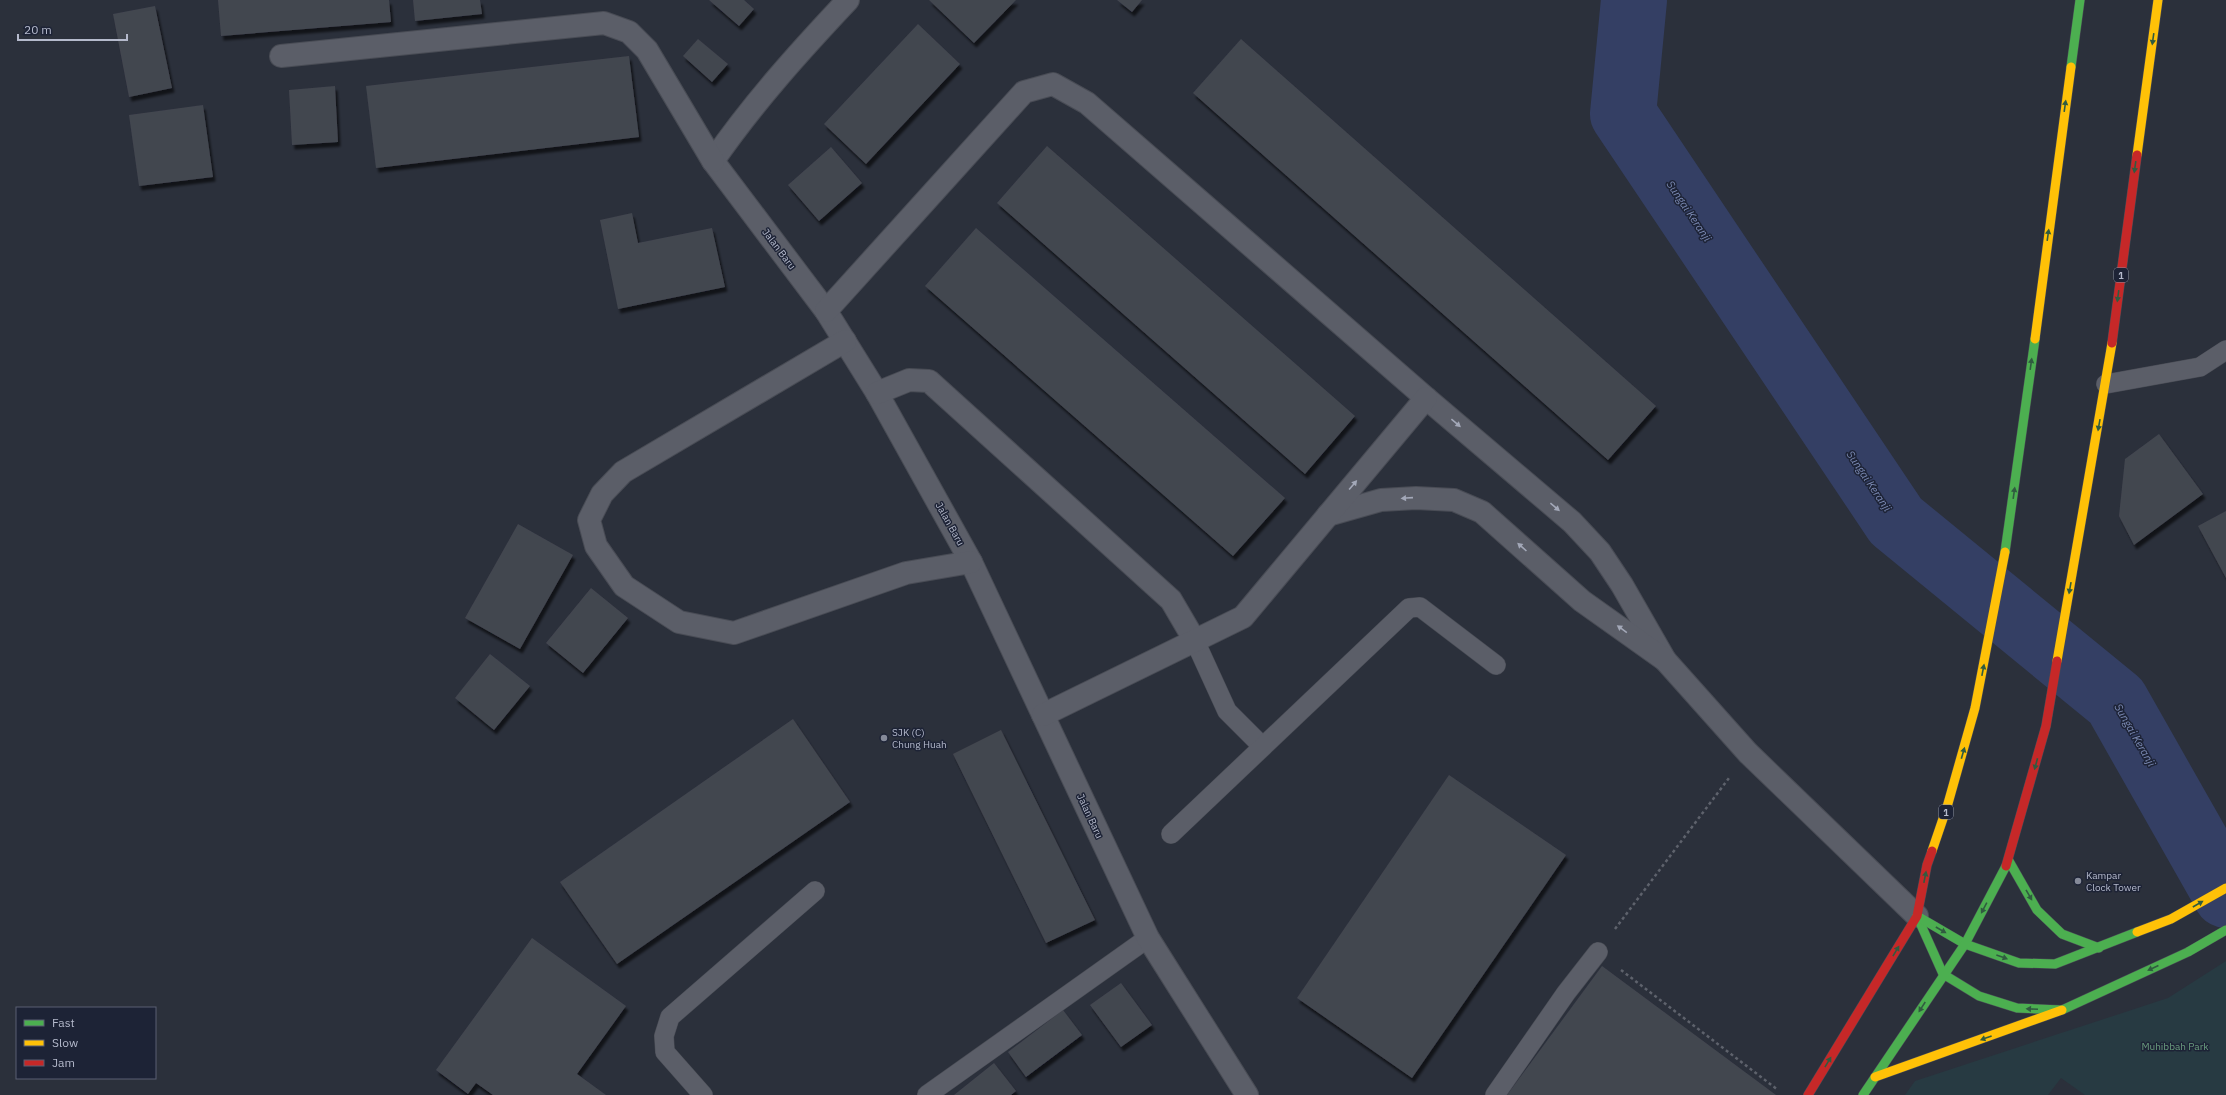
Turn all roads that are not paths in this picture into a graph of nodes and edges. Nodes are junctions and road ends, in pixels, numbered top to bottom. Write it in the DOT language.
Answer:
graph roads {
  1 [pos="2080,0"];
  2 [pos="2158,0"];
  3 [pos="841,2"];
  4 [pos="281,56"];
  5 [pos="713,162"];
  6 [pos="826,311"];
  7 [pos="845,341"];
  8 [pos="2226,350"];
  9 [pos="2106,384"];
  10 [pos="877,393"];
  11 [pos="1426,398"];
  12 [pos="1328,515"];
  13 [pos="971,562"];
  14 [pos="1195,641"];
  15 [pos="1665,660"];
  16 [pos="1496,665"];
  17 [pos="1043,715"];
  18 [pos="1262,746"];
  19 [pos="1171,834"];
  20 [pos="2009,861"];
  21 [pos="2226,888"];
  22 [pos="814,891"];
  23 [pos="1917,916"];
  24 [pos="2226,930"];
  25 [pos="1148,938"];
  26 [pos="1965,944"];
  27 [pos="2099,948"];
  28 [pos="1598,952"];
  29 [pos="1943,974"];
  30 [pos="2062,1010"];
  31 [pos="1875,1077"];
  32 [pos="703,1095"];
  33 [pos="927,1095"];
  34 [pos="1248,1095"];
  35 [pos="1495,1095"];
  36 [pos="1808,1095"];
  37 [pos="1863,1095"];
  23 -- 1 [label="main road, 1, one-way"];
  2 -- 9 [label="main road, 1, one-way"];
  3 -- 5 [label="street"];
  4 -- 5 [label="street, Jalan Baru"];
  5 -- 6 [label="street, Jalan Baru"];
  6 -- 7 [label="street, Jalan Baru"];
  6 -- 11 [label="street"];
  7 -- 10 [label="street, Jalan Baru"];
  7 -- 13 [label="street"];
  8 -- 9 [label="lane"];
  9 -- 20 [label="main road, 1, one-way"];
  10 -- 13 [label="street, Jalan Baru"];
  10 -- 14 [label="street"];
  12 -- 11 [label="street, one-way"];
  11 -- 15 [label="street, one-way"];
  12 -- 14 [label="street"];
  15 -- 12 [label="street, one-way"];
  13 -- 17 [label="street, Jalan Baru"];
  14 -- 17 [label="street"];
  14 -- 18 [label="lane"];
  15 -- 23 [label="street"];
  16 -- 18 [label="lane"];
  17 -- 25 [label="street, Jalan Baru"];
  18 -- 19 [label="lane"];
  20 -- 26 [label="main road, one-way"];
  20 -- 27 [label="main road, one-way"];
  27 -- 21 [label="main road, one-way"];
  22 -- 32 [label="lane"];
  23 -- 26 [label="main road, one-way"];
  23 -- 29 [label="main road"];
  36 -- 23 [label="main road, 1, one-way"];
  24 -- 30 [label="main road, one-way"];
  25 -- 33 [label="lane"];
  25 -- 34 [label="street, Jalan Baru"];
  26 -- 27 [label="main road, one-way"];
  26 -- 29 [label="main road"];
  28 -- 35 [label="lane"];
  30 -- 29 [label="main road, one-way"];
  29 -- 31 [label="main road, one-way"];
  30 -- 31 [label="main road, one-way"];
  31 -- 37 [label="main road"];
}
